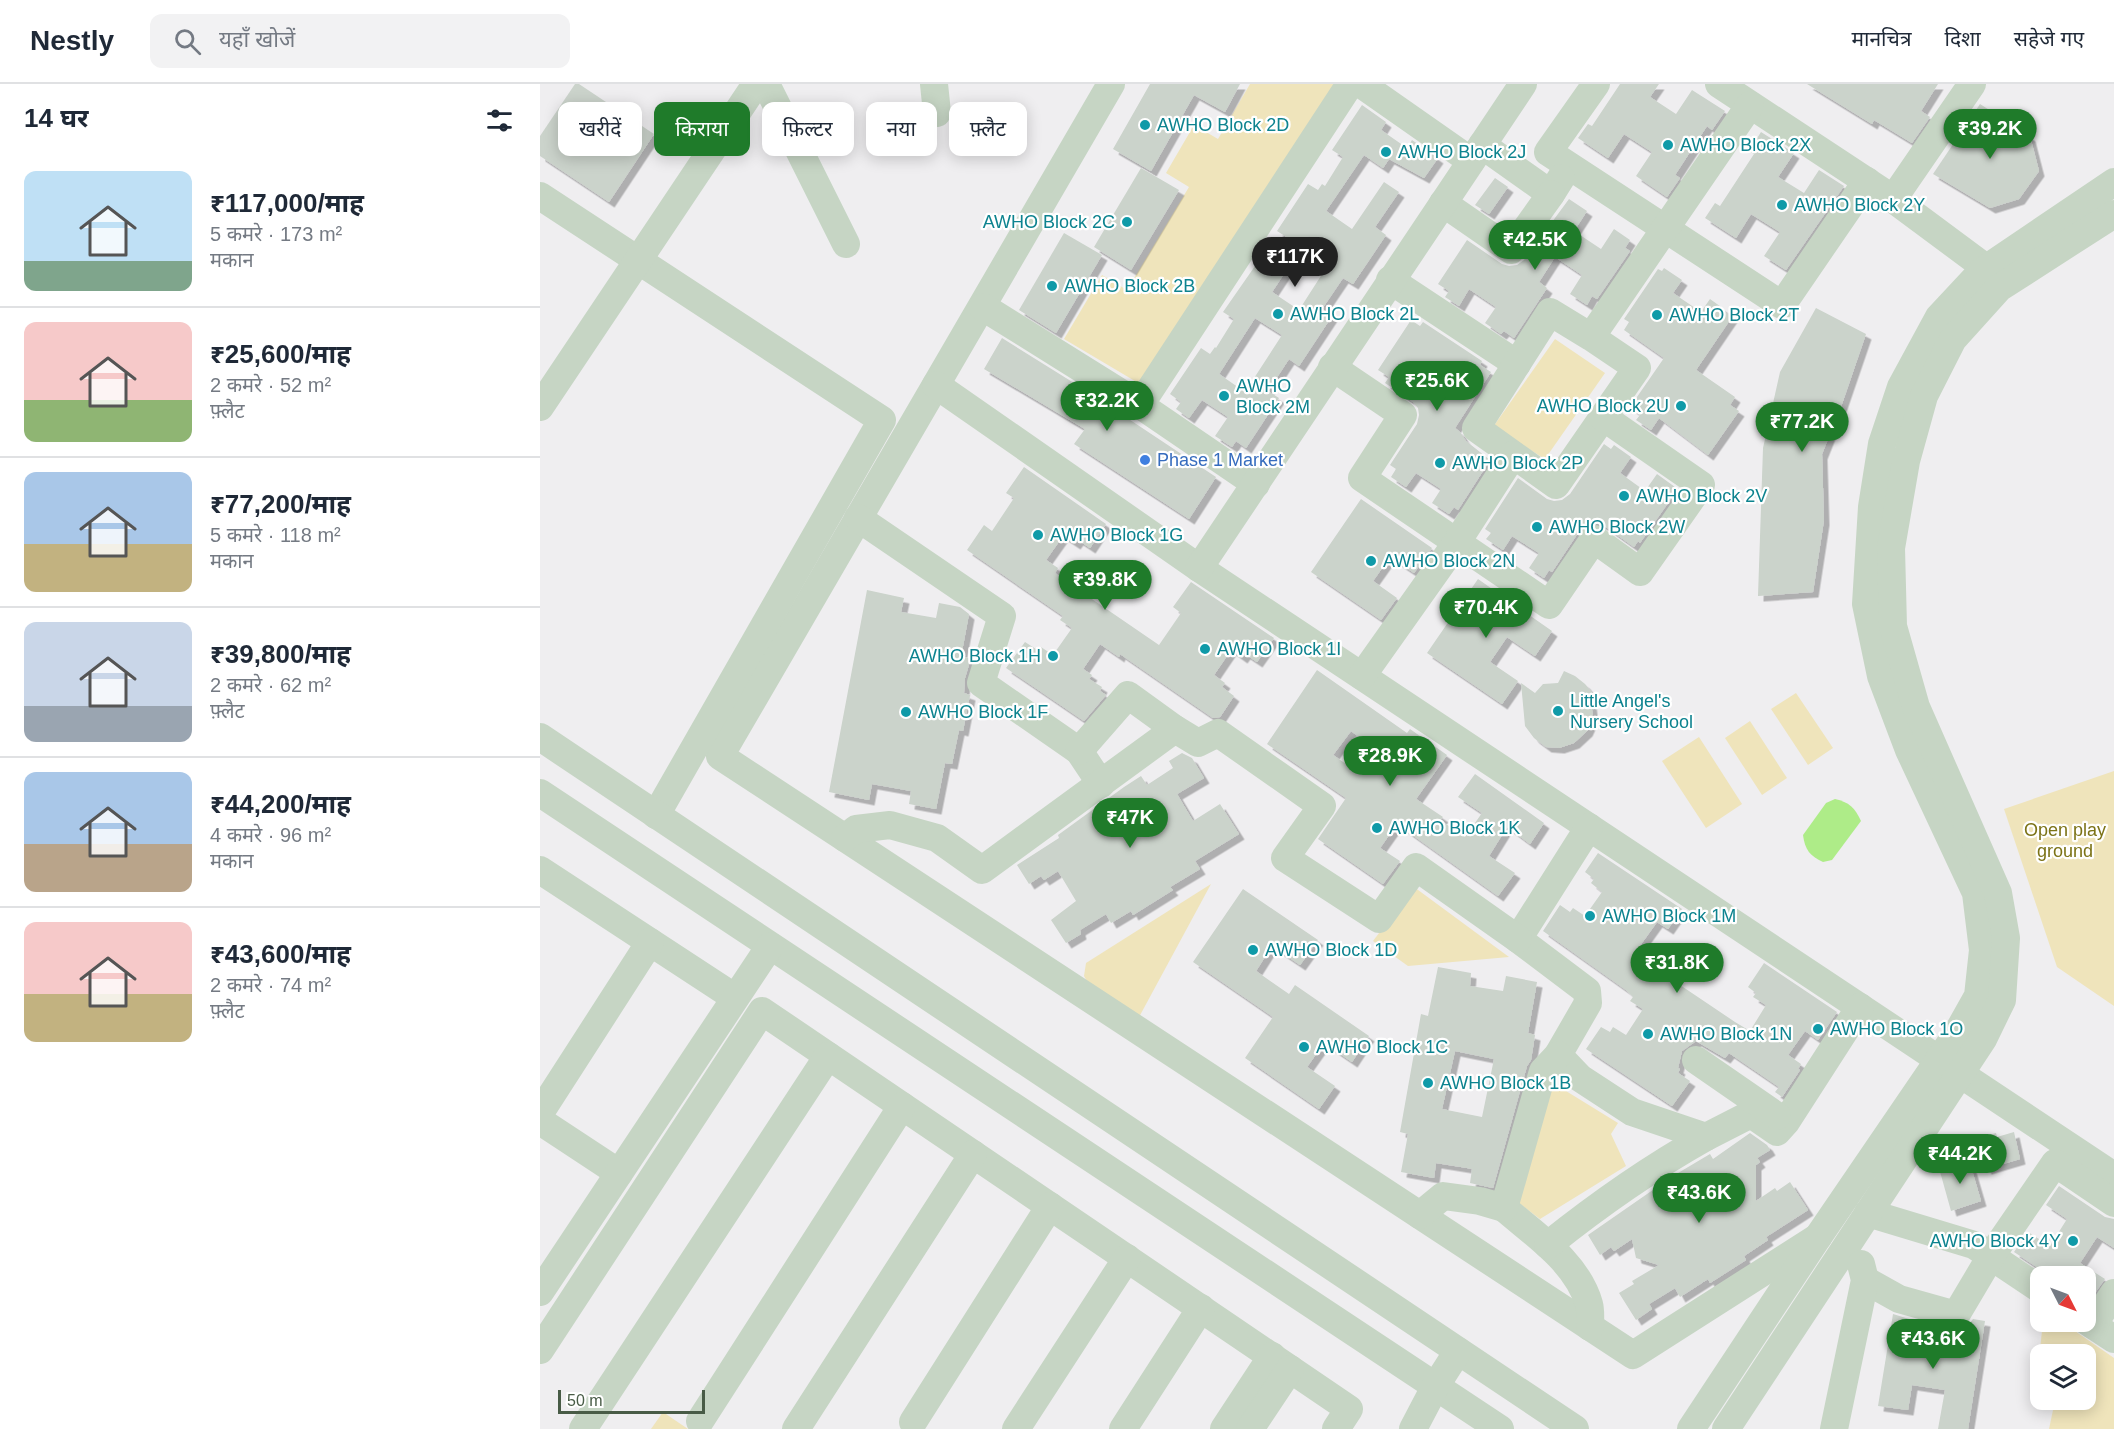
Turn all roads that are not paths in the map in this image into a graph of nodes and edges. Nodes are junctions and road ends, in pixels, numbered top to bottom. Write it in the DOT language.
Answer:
graph roads {
  1 [pos="756,84"];
  2 [pos="766,84"];
  3 [pos="934,84"];
  4 [pos="1111,84"];
  5 [pos="1350,84"];
  6 [pos="1361,84"];
  7 [pos="1523,84"];
  8 [pos="1596,84"];
  9 [pos="1719,84"];
  10 [pos="1972,84"];
  11 [pos="936,102"];
  12 [pos="1750,105"];
  13 [pos="1476,153"];
  14 [pos="1569,167"];
  15 [pos="1867,182"];
  16 [pos="2114,182"];
  17 [pos="1551,194"];
  18 [pos="540,196"];
  19 [pos="1893,199"];
  20 [pos="1443,203"];
  21 [pos="2114,214"];
  22 [pos="1663,229"];
  23 [pos="846,243"];
  24 [pos="638,260"];
  25 [pos="1993,278"];
  26 [pos="1390,280"];
  27 [pos="983,307"];
  28 [pos="1591,337"];
  29 [pos="1517,364"];
  30 [pos="1332,367"];
  31 [pos="936,385"];
  32 [pos="1140,405"];
  33 [pos="540,407"];
  34 [pos="1603,417"];
  35 [pos="1514,455"];
  36 [pos="1256,484"];
  37 [pos="858,518"];
  38 [pos="1457,542"];
  39 [pos="1199,568"];
  40 [pos="1362,676"];
  41 [pos="1175,729"];
  42 [pos="540,737"];
  43 [pos="1079,751"];
  44 [pos="1101,784"];
  45 [pos="540,793"];
  46 [pos="656,815"];
  47 [pos="1589,827"];
  48 [pos="845,838"];
  49 [pos="540,870"];
  50 [pos="1518,939"];
  51 [pos="650,942"];
  52 [pos="770,946"];
  53 [pos="734,997"];
  54 [pos="1860,1007"];
  55 [pos="1558,1055"];
  56 [pos="828,1056"];
  57 [pos="1696,1060"];
  58 [pos="1950,1066"];
  59 [pos="902,1106"];
  60 [pos="540,1113"];
  61 [pos="540,1121"];
  62 [pos="1786,1122"];
  63 [pos="1706,1137"];
  64 [pos="973,1154"];
  65 [pos="619,1173"];
  66 [pos="2114,1176"];
  67 [pos="2114,1203"];
  68 [pos="1050,1206"];
  69 [pos="1504,1208"];
  70 [pos="1420,1215"];
  71 [pos="1861,1223"];
  72 [pos="1818,1237"];
  73 [pos="1548,1245"];
  74 [pos="1991,1256"];
  75 [pos="1126,1258"];
  76 [pos="1865,1280"];
  77 [pos="2030,1282"];
  78 [pos="540,1292"];
  79 [pos="2114,1293"];
  80 [pos="1201,1308"];
  81 [pos="1590,1327"];
  82 [pos="2097,1328"];
  83 [pos="540,1350"];
  84 [pos="1458,1351"];
  85 [pos="1281,1363"];
  86 [pos="1435,1387"];
  87 [pos="700,1421"];
  88 [pos="913,1422"];
  89 [pos="583,1429"];
  90 [pos="796,1429"];
  91 [pos="1016,1429"];
  92 [pos="1123,1429"];
  93 [pos="1224,1429"];
  94 [pos="1250,1429"];
  95 [pos="1336,1429"];
  96 [pos="1413,1429"];
  97 [pos="1500,1429"];
  98 [pos="1575,1429"];
  99 [pos="1691,1429"];
  100 [pos="1726,1429"];
  101 [pos="1834,1429"];
  1 -- 24 [label="street"];
  2 -- 23 [label="street"];
  3 -- 11 [label="street"];
  4 -- 27 [label="street"];
  5 -- 32 [label="street"];
  6 -- 13 [label="street"];
  7 -- 13 [label="street"];
  8 -- 14 [label="street"];
  9 -- 12 [label="street"];
  10 -- 19 [label="street"];
  12 -- 15 [label="street"];
  12 -- 22 [label="street"];
  13 -- 17 [label="street"];
  13 -- 20 [label="street"];
  14 -- 17 [label="street"];
  14 -- 22 [label="street"];
  15 -- 19 [label="street"];
  15 -- 22 [label="street"];
  16 -- 25 [label="street"];
  17 -- 20 [label="street"];
  18 -- 24 [label="street"];
  19 -- 25 [label="street"];
  20 -- 26 [label="street"];
  21 -- 25 [label="street"];
  22 -- 28 [label="street"];
  24 -- 33 [label="street"];
  24 -- 46 [label="street"];
  25 -- 58 [label="street"];
  26 -- 29 [label="street"];
  26 -- 30 [label="street"];
  27 -- 31 [label="street"];
  27 -- 32 [label="street"];
  28 -- 29 [label="street"];
  28 -- 34 [label="street"];
  29 -- 35 [label="street"];
  30 -- 36 [label="street"];
  30 -- 38 [label="street"];
  31 -- 37 [label="street"];
  31 -- 39 [label="street"];
  32 -- 36 [label="street"];
  34 -- 35 [label="street"];
  34 -- 38 [label="street"];
  35 -- 38 [label="street"];
  36 -- 39 [label="street"];
  37 -- 43 [label="street"];
  37 -- 48 [label="street"];
  38 -- 40 [label="street"];
  39 -- 40 [label="street"];
  40 -- 47 [label="street"];
  41 -- 43 [label="street"];
  41 -- 44 [label="street"];
  41 -- 50 [label="street"];
  42 -- 46 [label="street"];
  43 -- 44 [label="street"];
  44 -- 48 [label="street"];
  45 -- 52 [label="street"];
  46 -- 84 [label="street"];
  47 -- 50 [label="street"];
  47 -- 54 [label="street"];
  48 -- 70 [label="street"];
  49 -- 51 [label="street"];
  50 -- 55 [label="street"];
  51 -- 53 [label="street"];
  51 -- 60 [label="street"];
  52 -- 53 [label="street"];
  52 -- 86 [label="street"];
  53 -- 65 [label="street"];
  54 -- 58 [label="street"];
  54 -- 62 [label="street"];
  55 -- 63 [label="street"];
  55 -- 69 [label="street"];
  56 -- 59 [label="street"];
  56 -- 83 [label="street"];
  56 -- 89 [label="street"];
  57 -- 62 [label="street"];
  58 -- 66 [label="street"];
  58 -- 71 [label="street"];
  58 -- 72 [label="street"];
  59 -- 64 [label="street"];
  59 -- 87 [label="street"];
  61 -- 65 [label="street"];
  62 -- 63 [label="street"];
  63 -- 73 [label="street"];
  64 -- 68 [label="street"];
  64 -- 90 [label="street"];
  65 -- 78 [label="street"];
  67 -- 74 [label="street"];
  68 -- 75 [label="street"];
  68 -- 88 [label="street"];
  69 -- 70 [label="street"];
  69 -- 73 [label="street"];
  70 -- 81 [label="street"];
  71 -- 74 [label="street"];
  71 -- 76 [label="street"];
  71 -- 100 [label="street"];
  72 -- 81 [label="street"];
  72 -- 99 [label="street"];
  73 -- 81 [label="street"];
  74 -- 76 [label="street"];
  74 -- 77 [label="street"];
  75 -- 80 [label="street"];
  75 -- 91 [label="street"];
  76 -- 101 [label="street"];
  79 -- 82 [label="street"];
  80 -- 85 [label="street"];
  80 -- 92 [label="street"];
  84 -- 86 [label="street"];
  84 -- 98 [label="street"];
  85 -- 93 [label="street"];
  85 -- 94 [label="street"];
  85 -- 95 [label="street"];
  86 -- 96 [label="street"];
  86 -- 97 [label="street"];
}
